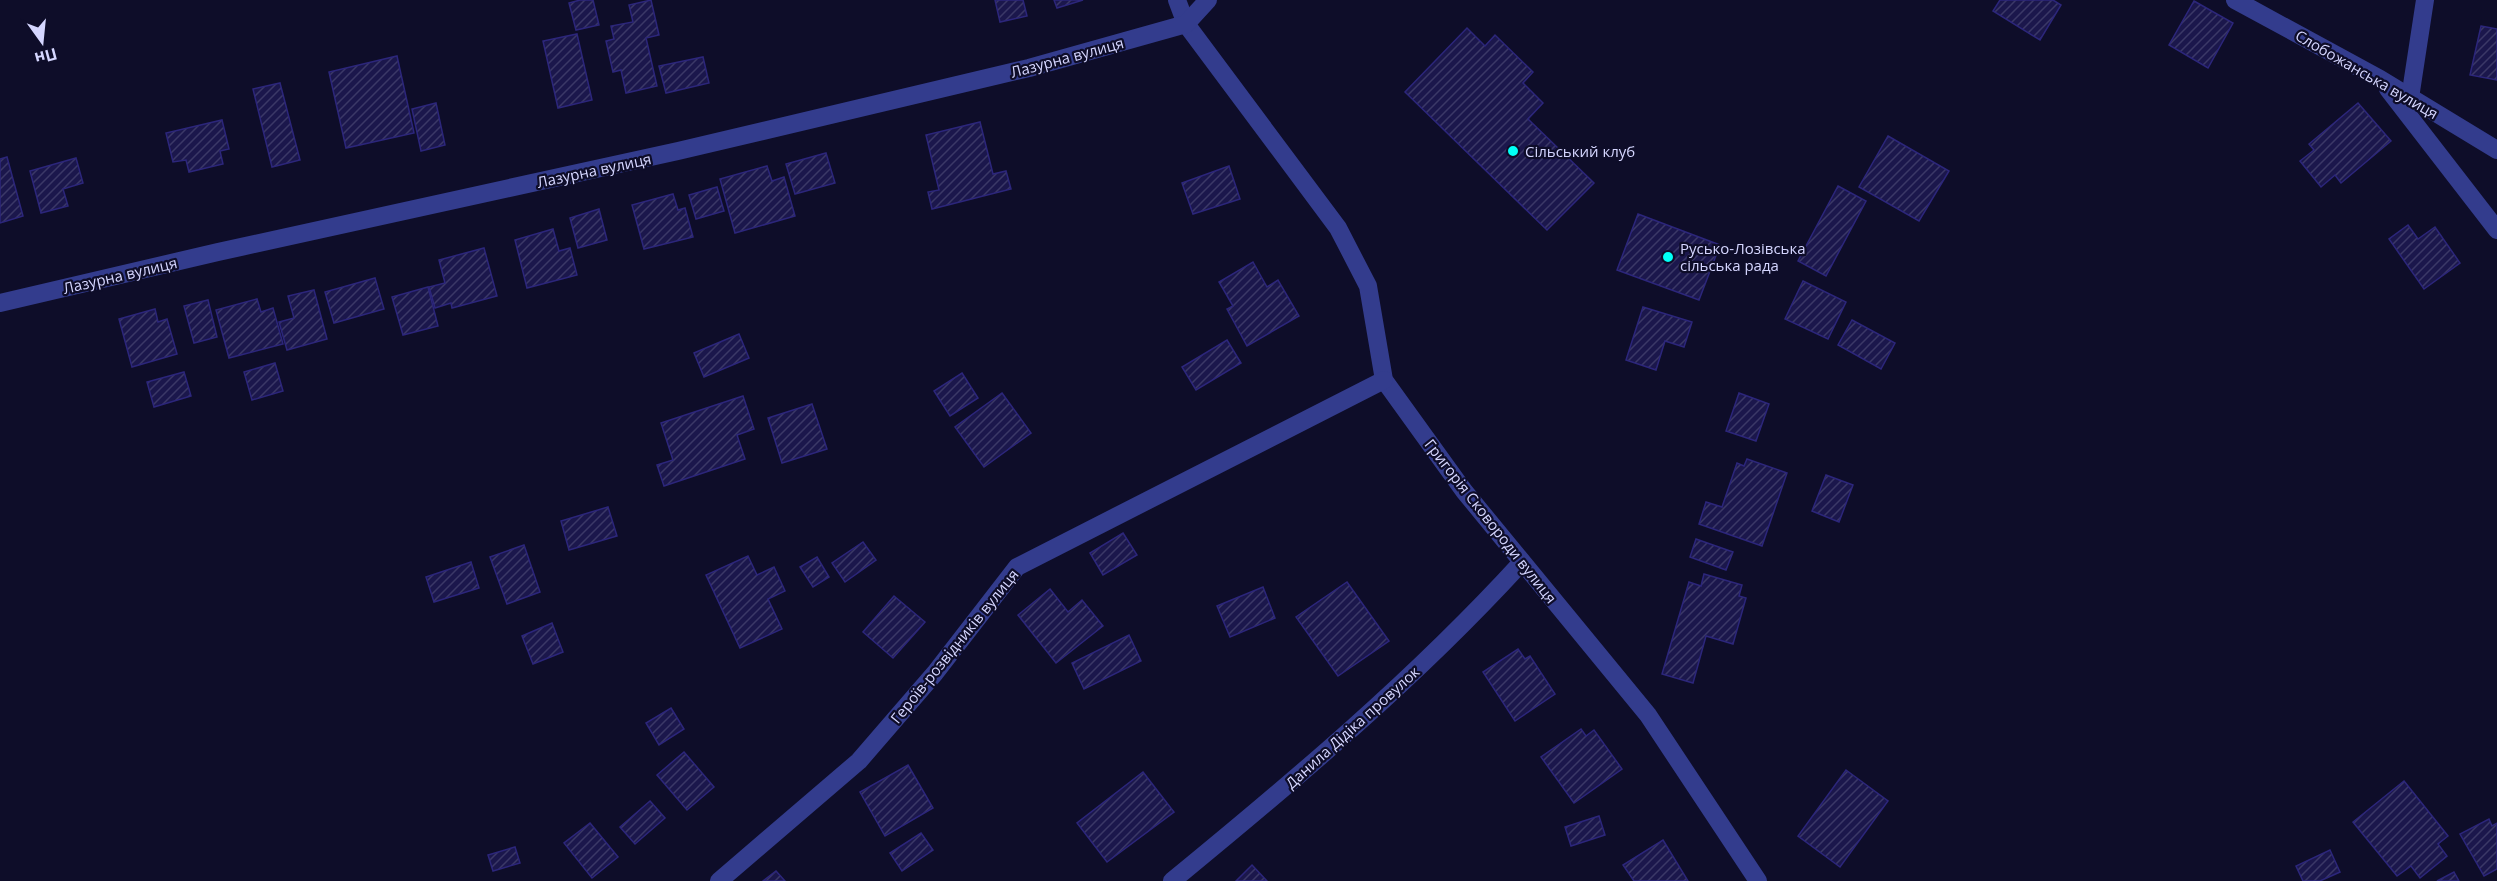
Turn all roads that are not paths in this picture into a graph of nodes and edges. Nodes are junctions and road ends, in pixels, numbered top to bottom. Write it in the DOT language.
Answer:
graph roads {
  1 [pos="1177,0"];
  2 [pos="1208,0"];
  3 [pos="2235,0"];
  4 [pos="2425,0"];
  5 [pos="1186,24"];
  6 [pos="2380,80"];
  7 [pos="2410,98"];
  8 [pos="2497,150"];
  9 [pos="2497,230"];
  10 [pos="0,303"];
  11 [pos="1384,380"];
  12 [pos="1522,562"];
  13 [pos="719,881"];
  14 [pos="1172,881"];
  15 [pos="1758,881"];
  1 -- 5 [label="street, Григорія Сковороди вулиця"];
  2 -- 5 [label="street"];
  3 -- 6 [label="street, Слобожанська вулиця"];
  4 -- 7 [label="street"];
  5 -- 10 [label="street, Лазурна вулиця"];
  5 -- 11 [label="street, Григорія Сковороди вулиця"];
  6 -- 7 [label="street, Слобожанська вулиця"];
  6 -- 9 [label="street"];
  7 -- 8 [label="street, Слобожанська вулиця"];
  11 -- 12 [label="street, Григорія Сковороди вулиця"];
  11 -- 13 [label="street, Героїв-розвідників вулиця"];
  12 -- 14 [label="street, Данила Дідіка провулок"];
  12 -- 15 [label="street, Григорія Сковороди вулиця"];
}
